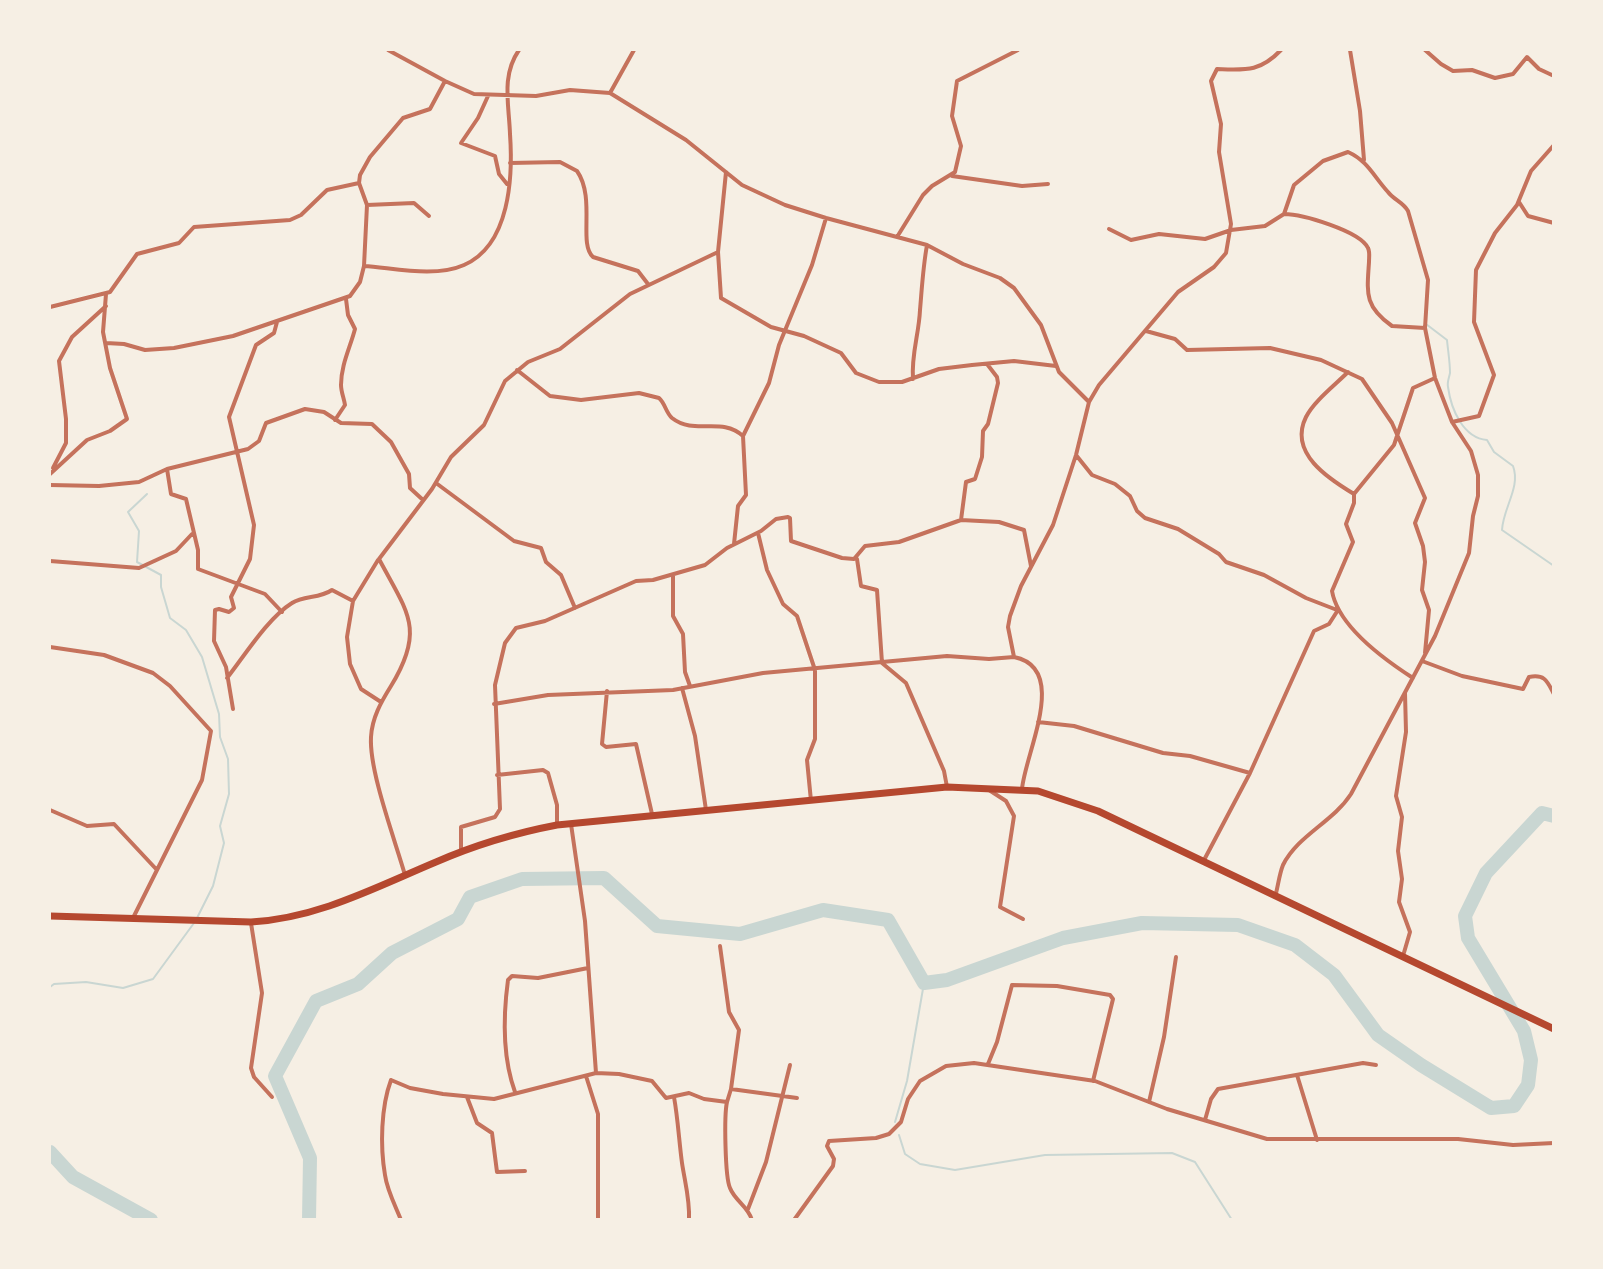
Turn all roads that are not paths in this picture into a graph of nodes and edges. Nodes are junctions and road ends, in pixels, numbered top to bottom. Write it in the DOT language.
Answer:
graph roads {
  1 [pos="388,50"];
  2 [pos="519,50"];
  3 [pos="634,50"];
  4 [pos="1018,50"];
  5 [pos="1281,50"];
  6 [pos="1350,50"];
  7 [pos="1425,50"];
  8 [pos="1554,76"];
  9 [pos="445,81"];
  10 [pos="610,93"];
  11 [pos="488,96"];
  12 [pos="507,96"];
  13 [pos="1554,145"];
  14 [pos="1364,161"];
  15 [pos="509,163"];
  16 [pos="726,172"];
  17 [pos="951,176"];
  18 [pos="359,183"];
  19 [pos="1048,184"];
  20 [pos="508,185"];
  21 [pos="1519,202"];
  22 [pos="367,204"];
  23 [pos="1284,214"];
  24 [pos="429,216"];
  25 [pos="826,218"];
  26 [pos="1554,223"];
  27 [pos="1109,229"];
  28 [pos="1231,230"];
  29 [pos="897,237"];
  30 [pos="927,244"];
  31 [pos="718,252"];
  32 [pos="364,266"];
  33 [pos="648,284"];
  34 [pos="106,294"];
  35 [pos="346,299"];
  36 [pos="106,306"];
  37 [pos="50,307"];
  38 [pos="277,322"];
  39 [pos="1425,327"];
  40 [pos="785,331"];
  41 [pos="1146,331"];
  42 [pos="105,343"];
  43 [pos="987,363"];
  44 [pos="1056,366"];
  45 [pos="517,370"];
  46 [pos="1348,372"];
  47 [pos="1435,378"];
  48 [pos="914,380"];
  49 [pos="1089,402"];
  50 [pos="335,420"];
  51 [pos="1452,422"];
  52 [pos="743,436"];
  53 [pos="1397,437"];
  54 [pos="237,452"];
  55 [pos="1076,455"];
  56 [pos="167,469"];
  57 [pos="50,474"];
  58 [pos="436,483"];
  59 [pos="50,485"];
  60 [pos="1354,494"];
  61 [pos="423,500"];
  62 [pos="961,520"];
  63 [pos="758,533"];
  64 [pos="193,534"];
  65 [pos="734,544"];
  66 [pos="379,559"];
  67 [pos="857,559"];
  68 [pos="50,561"];
  69 [pos="1031,566"];
  70 [pos="673,575"];
  71 [pos="238,583"];
  72 [pos="353,601"];
  73 [pos="575,608"];
  74 [pos="1338,610"];
  75 [pos="282,612"];
  76 [pos="50,647"];
  77 [pos="1014,657"];
  78 [pos="1424,659"];
  79 [pos="882,663"];
  80 [pos="815,670"];
  81 [pos="227,678"];
  82 [pos="1413,678"];
  83 [pos="690,686"];
  84 [pos="682,688"];
  85 [pos="607,691"];
  86 [pos="1406,692"];
  87 [pos="1554,694"];
  88 [pos="381,702"];
  89 [pos="494,704"];
  90 [pos="233,709"];
  91 [pos="1038,722"];
  92 [pos="1250,773"];
  93 [pos="497,775"];
  94 [pos="947,787"];
  95 [pos="986,788"];
  96 [pos="1022,789"];
  97 [pos="811,801"];
  98 [pos="50,810"];
  99 [pos="706,810"];
  100 [pos="652,814"];
  101 [pos="571,823"];
  102 [pos="557,825"];
  103 [pos="460,852"];
  104 [pos="1203,862"];
  105 [pos="158,870"];
  106 [pos="405,876"];
  107 [pos="1275,898"];
  108 [pos="50,916"];
  109 [pos="133,918"];
  110 [pos="1023,919"];
  111 [pos="251,922"];
  112 [pos="720,946"];
  113 [pos="1176,957"];
  114 [pos="1403,957"];
  115 [pos="588,968"];
  116 [pos="1554,1029"];
  117 [pos="988,1064"];
  118 [pos="790,1065"];
  119 [pos="1376,1065"];
  120 [pos="596,1073"];
  121 [pos="1297,1075"];
  122 [pos="586,1076"];
  123 [pos="1093,1081"];
  124 [pos="730,1089"];
  125 [pos="515,1092"];
  126 [pos="783,1096"];
  127 [pos="272,1097"];
  128 [pos="468,1097"];
  129 [pos="674,1097"];
  130 [pos="797,1098"];
  131 [pos="727,1102"];
  132 [pos="1149,1102"];
  133 [pos="1205,1120"];
  134 [pos="1317,1140"];
  135 [pos="1554,1143"];
  136 [pos="525,1171"];
  137 [pos="748,1209"];
  138 [pos="400,1220"];
  139 [pos="598,1220"];
  140 [pos="689,1220"];
  141 [pos="752,1220"];
  142 [pos="794,1220"];
  1 -- 9 [label="street"];
  2 -- 12 [label="street"];
  3 -- 10 [label="street"];
  4 -- 17 [label="street"];
  5 -- 28 [label="street"];
  6 -- 14 [label="street"];
  7 -- 8 [label="street"];
  9 -- 11 [label="street"];
  9 -- 18 [label="street"];
  10 -- 12 [label="street"];
  10 -- 16 [label="street"];
  11 -- 12 [label="street"];
  11 -- 20 [label="street"];
  12 -- 15 [label="street"];
  13 -- 21 [label="street"];
  14 -- 23 [label="street"];
  14 -- 39 [label="street"];
  15 -- 20 [label="street"];
  15 -- 33 [label="street"];
  16 -- 25 [label="street"];
  16 -- 31 [label="street"];
  17 -- 19 [label="street"];
  17 -- 29 [label="street"];
  18 -- 22 [label="street"];
  18 -- 34 [label="street"];
  20 -- 32 [label="street"];
  21 -- 26 [label="street"];
  21 -- 51 [label="street"];
  22 -- 24 [label="street"];
  22 -- 32 [label="street"];
  23 -- 28 [label="street"];
  23 -- 39 [label="street"];
  25 -- 29 [label="street"];
  25 -- 40 [label="street"];
  27 -- 28 [label="street"];
  28 -- 41 [label="street"];
  29 -- 30 [label="street"];
  30 -- 44 [label="street"];
  30 -- 48 [label="street"];
  31 -- 33 [label="street"];
  31 -- 40 [label="street"];
  32 -- 35 [label="street"];
  33 -- 45 [label="street"];
  34 -- 36 [label="street"];
  34 -- 37 [label="street"];
  35 -- 38 [label="street"];
  35 -- 50 [label="street"];
  36 -- 42 [label="street"];
  36 -- 57 [label="street"];
  38 -- 42 [label="street"];
  38 -- 54 [label="street"];
  39 -- 47 [label="street"];
  40 -- 48 [label="street"];
  40 -- 52 [label="street"];
  41 -- 46 [label="street"];
  41 -- 49 [label="street"];
  42 -- 57 [label="street"];
  43 -- 44 [label="street"];
  43 -- 48 [label="street"];
  43 -- 62 [label="street"];
  44 -- 49 [label="street"];
  45 -- 52 [label="street"];
  45 -- 58 [label="street"];
  46 -- 53 [label="street"];
  46 -- 60 [label="street"];
  47 -- 51 [label="street"];
  47 -- 53 [label="street"];
  49 -- 55 [label="street"];
  50 -- 54 [label="street"];
  50 -- 61 [label="street"];
  51 -- 78 [label="street"];
  52 -- 65 [label="street"];
  53 -- 60 [label="street"];
  53 -- 78 [label="street"];
  54 -- 56 [label="street"];
  54 -- 71 [label="street"];
  55 -- 69 [label="street"];
  55 -- 74 [label="street"];
  56 -- 59 [label="street"];
  56 -- 64 [label="street"];
  58 -- 61 [label="street"];
  58 -- 73 [label="street"];
  60 -- 74 [label="street"];
  61 -- 66 [label="street"];
  62 -- 67 [label="street"];
  62 -- 69 [label="street"];
  63 -- 65 [label="street"];
  63 -- 67 [label="street"];
  63 -- 80 [label="street"];
  64 -- 68 [label="street"];
  64 -- 71 [label="street"];
  65 -- 70 [label="street"];
  66 -- 72 [label="street"];
  66 -- 88 [label="street"];
  67 -- 79 [label="street"];
  69 -- 77 [label="street"];
  70 -- 73 [label="street"];
  70 -- 83 [label="street"];
  71 -- 75 [label="street"];
  71 -- 81 [label="street"];
  72 -- 75 [label="street"];
  72 -- 88 [label="street"];
  73 -- 89 [label="street"];
  74 -- 82 [label="street"];
  74 -- 92 [label="street"];
  75 -- 81 [label="street"];
  76 -- 105 [label="street"];
  77 -- 79 [label="street"];
  77 -- 91 [label="street"];
  78 -- 82 [label="street"];
  78 -- 87 [label="street"];
  79 -- 80 [label="street"];
  79 -- 94 [label="street"];
  80 -- 83 [label="street"];
  80 -- 97 [label="street"];
  81 -- 90 [label="street"];
  82 -- 86 [label="street"];
  83 -- 84 [label="street"];
  84 -- 85 [label="street"];
  84 -- 99 [label="street"];
  85 -- 89 [label="street"];
  85 -- 100 [label="street"];
  86 -- 107 [label="street"];
  86 -- 114 [label="street"];
  88 -- 106 [label="street"];
  89 -- 93 [label="street"];
  91 -- 92 [label="street"];
  91 -- 96 [label="street"];
  92 -- 104 [label="street"];
  93 -- 102 [label="street"];
  93 -- 103 [label="street"];
  94 -- 95 [label="highway"];
  94 -- 97 [label="highway"];
  95 -- 96 [label="highway"];
  95 -- 110 [label="street"];
  96 -- 104 [label="highway"];
  97 -- 99 [label="highway"];
  98 -- 105 [label="street"];
  99 -- 100 [label="highway"];
  100 -- 101 [label="highway"];
  101 -- 102 [label="highway"];
  101 -- 115 [label="street"];
  102 -- 103 [label="highway"];
  103 -- 106 [label="highway"];
  104 -- 107 [label="highway"];
  105 -- 109 [label="street"];
  106 -- 111 [label="highway"];
  107 -- 114 [label="highway"];
  108 -- 109 [label="highway"];
  109 -- 111 [label="highway"];
  111 -- 127 [label="street"];
  112 -- 124 [label="street"];
  113 -- 132 [label="street"];
  114 -- 116 [label="highway"];
  115 -- 120 [label="street"];
  115 -- 125 [label="street"];
  117 -- 123 [label="street"];
  117 -- 123 [label="street"];
  117 -- 142 [label="street"];
  118 -- 126 [label="street"];
  119 -- 121 [label="street"];
  120 -- 122 [label="street"];
  120 -- 129 [label="street"];
  121 -- 133 [label="street"];
  121 -- 134 [label="street"];
  122 -- 125 [label="street"];
  122 -- 139 [label="street"];
  123 -- 132 [label="street"];
  124 -- 126 [label="street"];
  124 -- 131 [label="street"];
  125 -- 128 [label="street"];
  126 -- 130 [label="street"];
  126 -- 137 [label="street"];
  128 -- 136 [label="street"];
  128 -- 138 [label="street"];
  129 -- 131 [label="street"];
  129 -- 140 [label="street"];
  131 -- 137 [label="street"];
  132 -- 133 [label="street"];
  133 -- 134 [label="street"];
  134 -- 135 [label="street"];
  137 -- 141 [label="street"];
}
